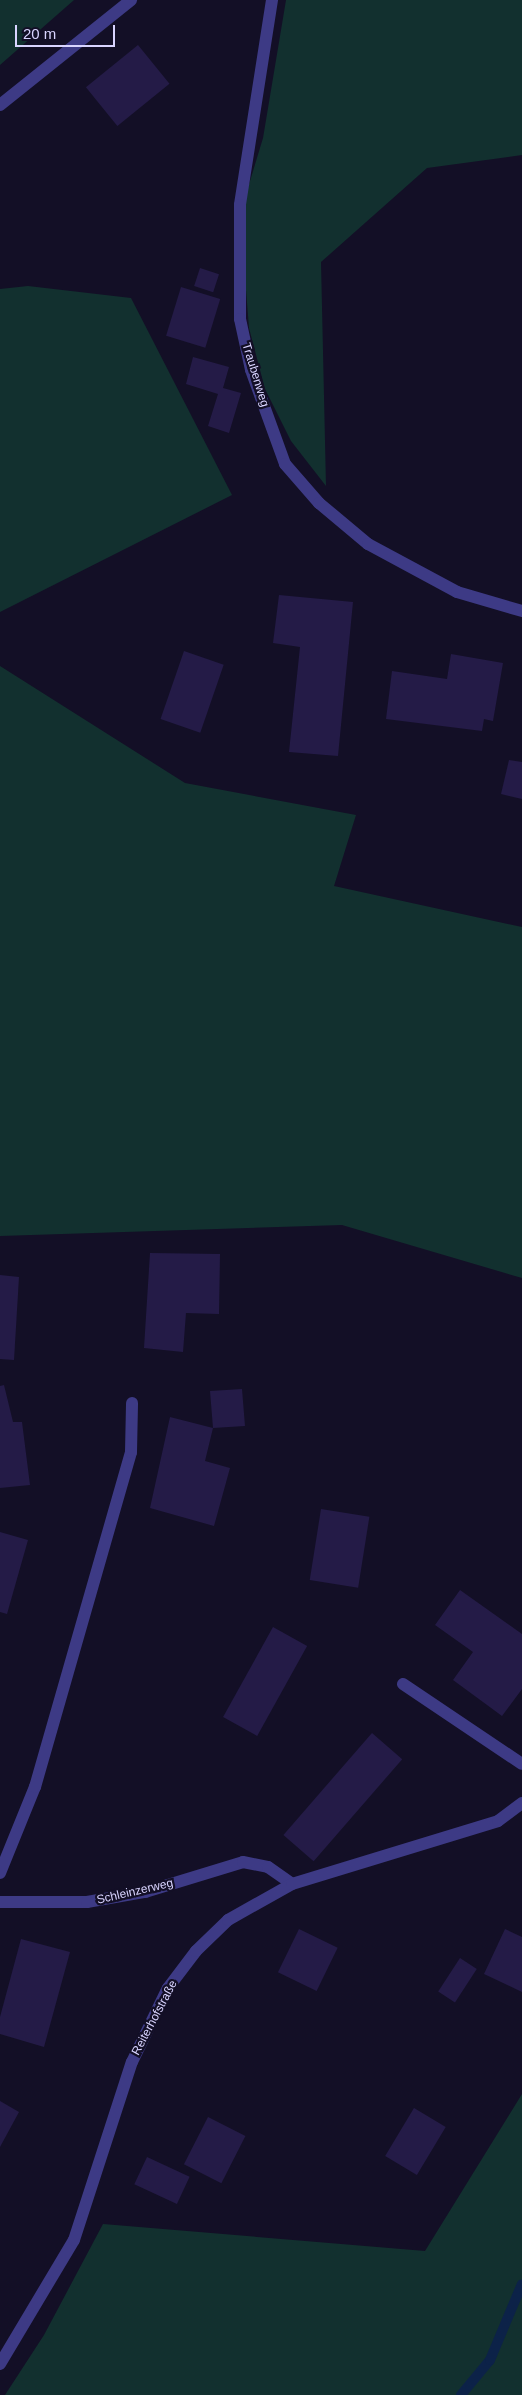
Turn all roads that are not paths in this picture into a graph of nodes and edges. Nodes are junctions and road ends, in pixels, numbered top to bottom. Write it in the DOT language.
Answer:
graph roads {
  1 [pos="131,0"];
  2 [pos="272,0"];
  3 [pos="0,105"];
  4 [pos="522,611"];
  5 [pos="132,1403"];
  6 [pos="403,1684"];
  7 [pos="522,1764"];
  8 [pos="522,1803"];
  9 [pos="0,1873"];
  10 [pos="292,1884"];
  11 [pos="0,1902"];
  12 [pos="0,2364"];
  1 -- 3 [label="street"];
  2 -- 4 [label="street, Traubenweg"];
  5 -- 9 [label="street"];
  6 -- 7 [label="street"];
  8 -- 10 [label="street, Reiterhofstraße"];
  10 -- 11 [label="street, Schleinzerweg"];
  10 -- 12 [label="street, Reiterhofstraße"];
}
